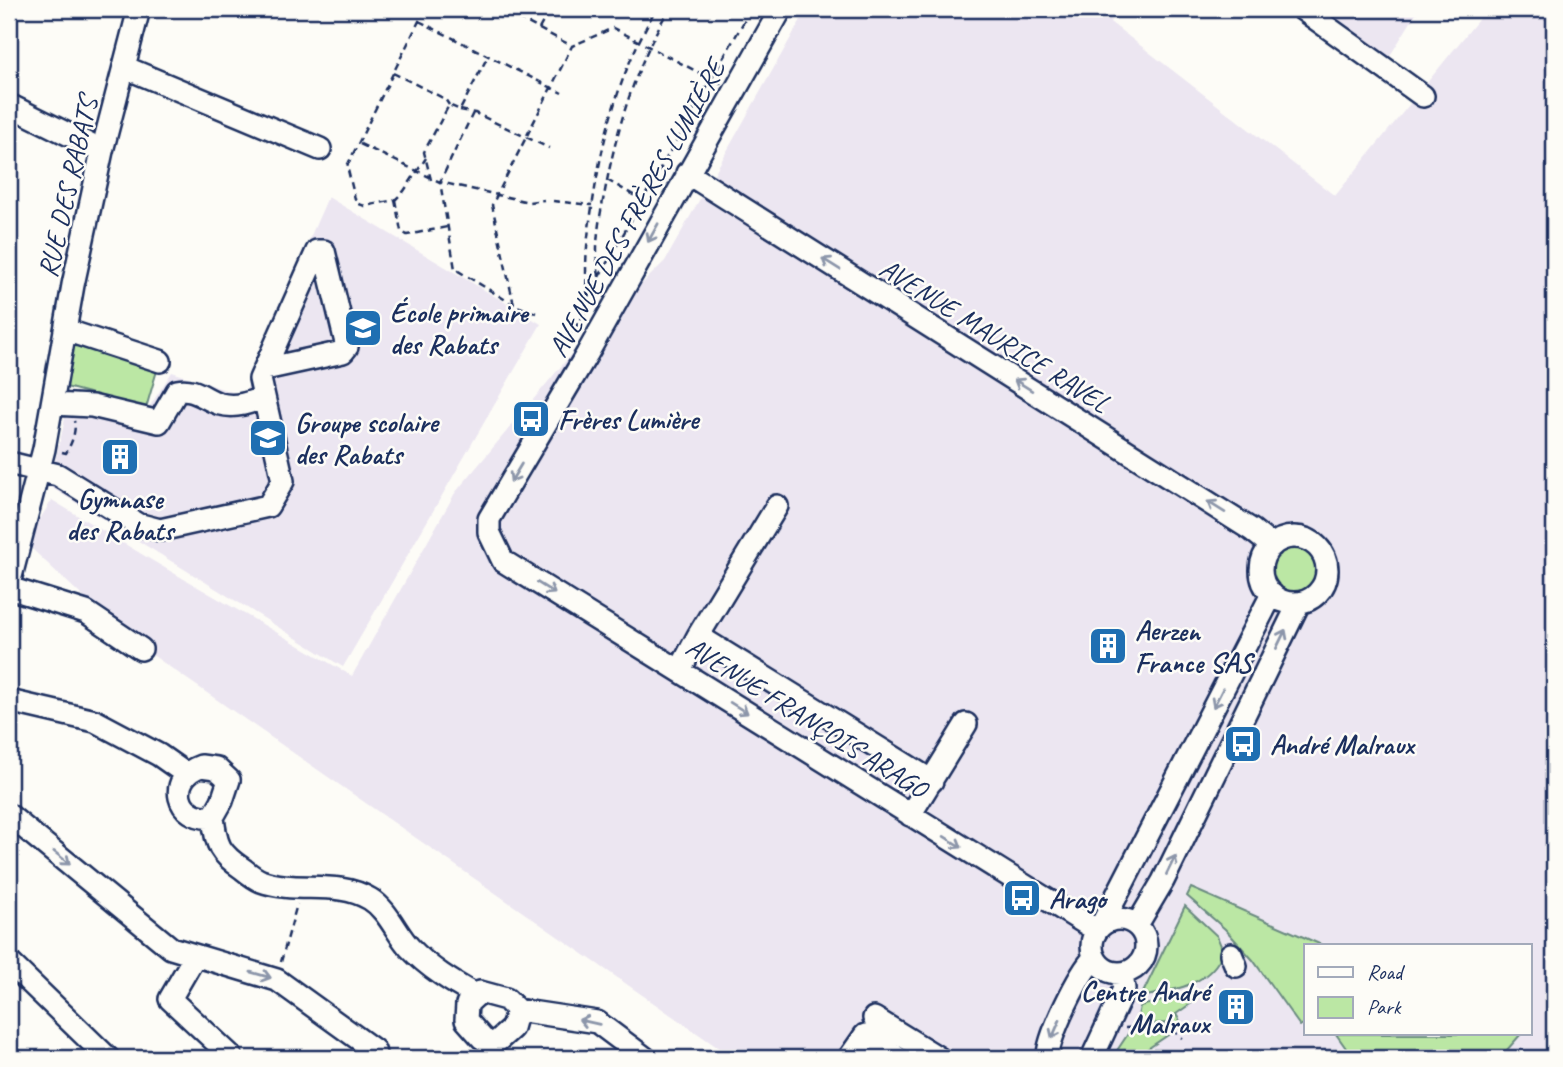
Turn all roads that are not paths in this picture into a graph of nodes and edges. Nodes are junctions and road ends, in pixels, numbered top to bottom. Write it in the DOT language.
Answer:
graph roads {
  1 [pos="139,9"];
  2 [pos="781,9"];
  3 [pos="1302,9"];
  4 [pos="124,67"];
  5 [pos="1423,96"];
  6 [pos="9,105"];
  7 [pos="320,149"];
  8 [pos="102,151"];
  9 [pos="687,173"];
  10 [pos="65,330"];
  11 [pos="160,361"];
  12 [pos="265,369"];
  13 [pos="264,397"];
  14 [pos="53,404"];
  15 [pos="9,463"];
  16 [pos="39,470"];
  17 [pos="777,506"];
  18 [pos="15,531"];
  19 [pos="494,546"];
  20 [pos="1272,546"];
  21 [pos="9,586"];
  22 [pos="1272,594"];
  23 [pos="1299,603"];
  24 [pos="698,636"];
  25 [pos="141,649"];
  26 [pos="680,670"];
  27 [pos="9,701"];
  28 [pos="966,724"];
  29 [pos="186,774"];
  30 [pos="932,781"];
  31 [pos="9,815"];
  32 [pos="910,815"];
  33 [pos="212,817"];
  34 [pos="1137,925"];
  35 [pos="1099,927"];
  36 [pos="195,956"];
  37 [pos="1094,958"];
  38 [pos="9,962"];
  39 [pos="1122,974"];
  40 [pos="475,995"];
  41 [pos="517,1010"];
  42 [pos="874,1018"];
  43 [pos="497,1052"];
  44 [pos="231,1056"];
  45 [pos="108,1058"];
  46 [pos="376,1058"];
  47 [pos="645,1058"];
  48 [pos="849,1058"];
  49 [pos="898,1058"];
  50 [pos="939,1058"];
  51 [pos="1048,1058"];
  52 [pos="1092,1058"];
  1 -- 4 [label="street, RUE DES RABATS"];
  2 -- 9 [label="street, AVENUE DES FRÈRES LUMIÈRE"];
  3 -- 5 [label="street"];
  4 -- 7 [label="street"];
  4 -- 8 [label="street, RUE DES RABATS"];
  6 -- 8 [label="street"];
  8 -- 10 [label="street, RUE DES RABATS"];
  9 -- 19 [label="street, AVENUE DES FRÈRES LUMIÈRE, one-way"];
  20 -- 9 [label="street, AVENUE MAURICE RAVEL, one-way"];
  10 -- 11 [label="street"];
  10 -- 14 [label="street, RUE DES RABATS"];
  12 -- 12 [label="street"];
  12 -- 13 [label="street"];
  13 -- 14 [label="street"];
  13 -- 16 [label="street"];
  14 -- 16 [label="street, RUE DES RABATS"];
  15 -- 16 [label="street"];
  16 -- 18 [label="street, RUE DES RABATS"];
  17 -- 24 [label="street"];
  18 -- 21 [label="street, RUE DES RABATS"];
  19 -- 26 [label="street, AVENUE FRANÇOIS ARAGO, one-way"];
  20 -- 22 [label="street"];
  20 -- 23 [label="street"];
  21 -- 25 [label="street"];
  22 -- 23 [label="street"];
  22 -- 35 [label="street, one-way"];
  34 -- 23 [label="street, one-way"];
  24 -- 26 [label="street"];
  24 -- 30 [label="street"];
  26 -- 32 [label="street, AVENUE FRANÇOIS ARAGO, one-way"];
  27 -- 29 [label="street"];
  28 -- 30 [label="street"];
  29 -- 33 [label="street"];
  29 -- 33 [label="street"];
  30 -- 32 [label="street"];
  31 -- 36 [label="street, one-way"];
  32 -- 35 [label="street, AVENUE FRANÇOIS ARAGO, one-way"];
  33 -- 40 [label="street"];
  34 -- 35 [label="street"];
  34 -- 39 [label="street"];
  35 -- 37 [label="street"];
  36 -- 44 [label="street"];
  36 -- 46 [label="street, one-way"];
  37 -- 39 [label="street"];
  37 -- 51 [label="street, one-way"];
  38 -- 45 [label="street"];
  39 -- 52 [label="street"];
  40 -- 41 [label="street"];
  40 -- 43 [label="street"];
  41 -- 43 [label="street"];
  47 -- 41 [label="street, one-way"];
  42 -- 50 [label="street"];
  48 -- 49 [label="street"];
}
